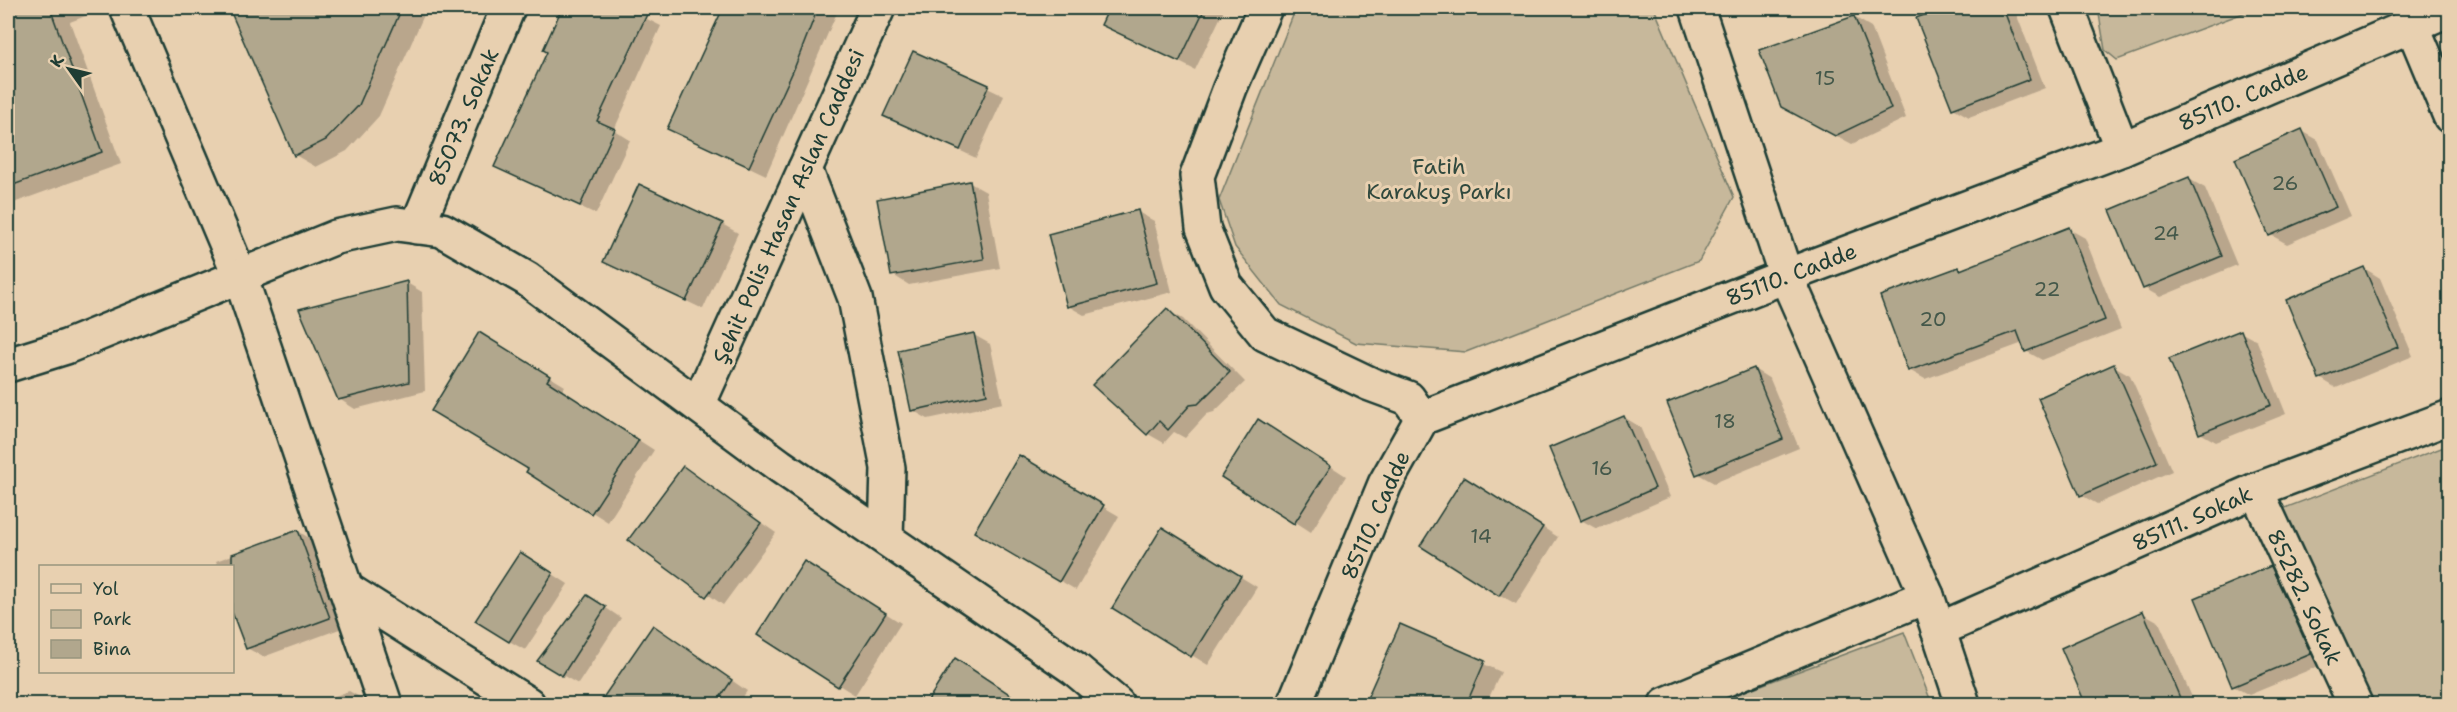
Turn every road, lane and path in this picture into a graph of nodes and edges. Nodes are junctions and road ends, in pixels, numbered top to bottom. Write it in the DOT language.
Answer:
graph roads {
  1 [pos="127,8"];
  2 [pos="508,8"];
  3 [pos="878,8"];
  4 [pos="1265,8"];
  5 [pos="1697,8"];
  6 [pos="2067,8"];
  7 [pos="2450,9"];
  8 [pos="2412,25"];
  9 [pos="2450,116"];
  10 [pos="2122,149"];
  11 [pos="805,169"];
  12 [pos="417,227"];
  13 [pos="240,276"];
  14 [pos="1786,276"];
  15 [pos="8,365"];
  16 [pos="698,405"];
  17 [pos="2450,417"];
  18 [pos="1422,418"];
  19 [pos="2256,490"];
  20 [pos="886,538"];
  21 [pos="346,589"];
  22 [pos="1928,596"];
  23 [pos="1938,630"];
  24 [pos="385,705"];
  25 [pos="528,705"];
  26 [pos="1117,705"];
  27 [pos="1294,705"];
  28 [pos="1666,705"];
  29 [pos="1963,705"];
  30 [pos="2355,705"];
  1 -- 13 [label="street"];
  2 -- 12 [label="street, 85073. Sokak"];
  3 -- 11 [label="street, Şehit Polis Hasan Aslan Caddesi"];
  4 -- 18 [label="street"];
  5 -- 14 [label="street"];
  6 -- 10 [label="street"];
  7 -- 8 [label="street, 85110. Cadde"];
  8 -- 9 [label="street"];
  8 -- 10 [label="street, 85110. Cadde"];
  10 -- 14 [label="street, 85110. Cadde"];
  11 -- 16 [label="street, Şehit Polis Hasan Aslan Caddesi"];
  11 -- 20 [label="street"];
  12 -- 13 [label="street"];
  12 -- 16 [label="street"];
  13 -- 15 [label="street"];
  13 -- 21 [label="street"];
  14 -- 18 [label="street, 85110. Cadde"];
  14 -- 22 [label="street"];
  16 -- 20 [label="street"];
  17 -- 19 [label="street, 85111. Sokak"];
  18 -- 27 [label="street, 85110. Cadde"];
  19 -- 23 [label="street, 85111. Sokak"];
  19 -- 30 [label="street, 85282. Sokak"];
  20 -- 26 [label="street"];
  21 -- 24 [label="street"];
  21 -- 25 [label="street"];
  22 -- 23 [label="street"];
  22 -- 28 [label="street"];
  23 -- 29 [label="street"];
}
